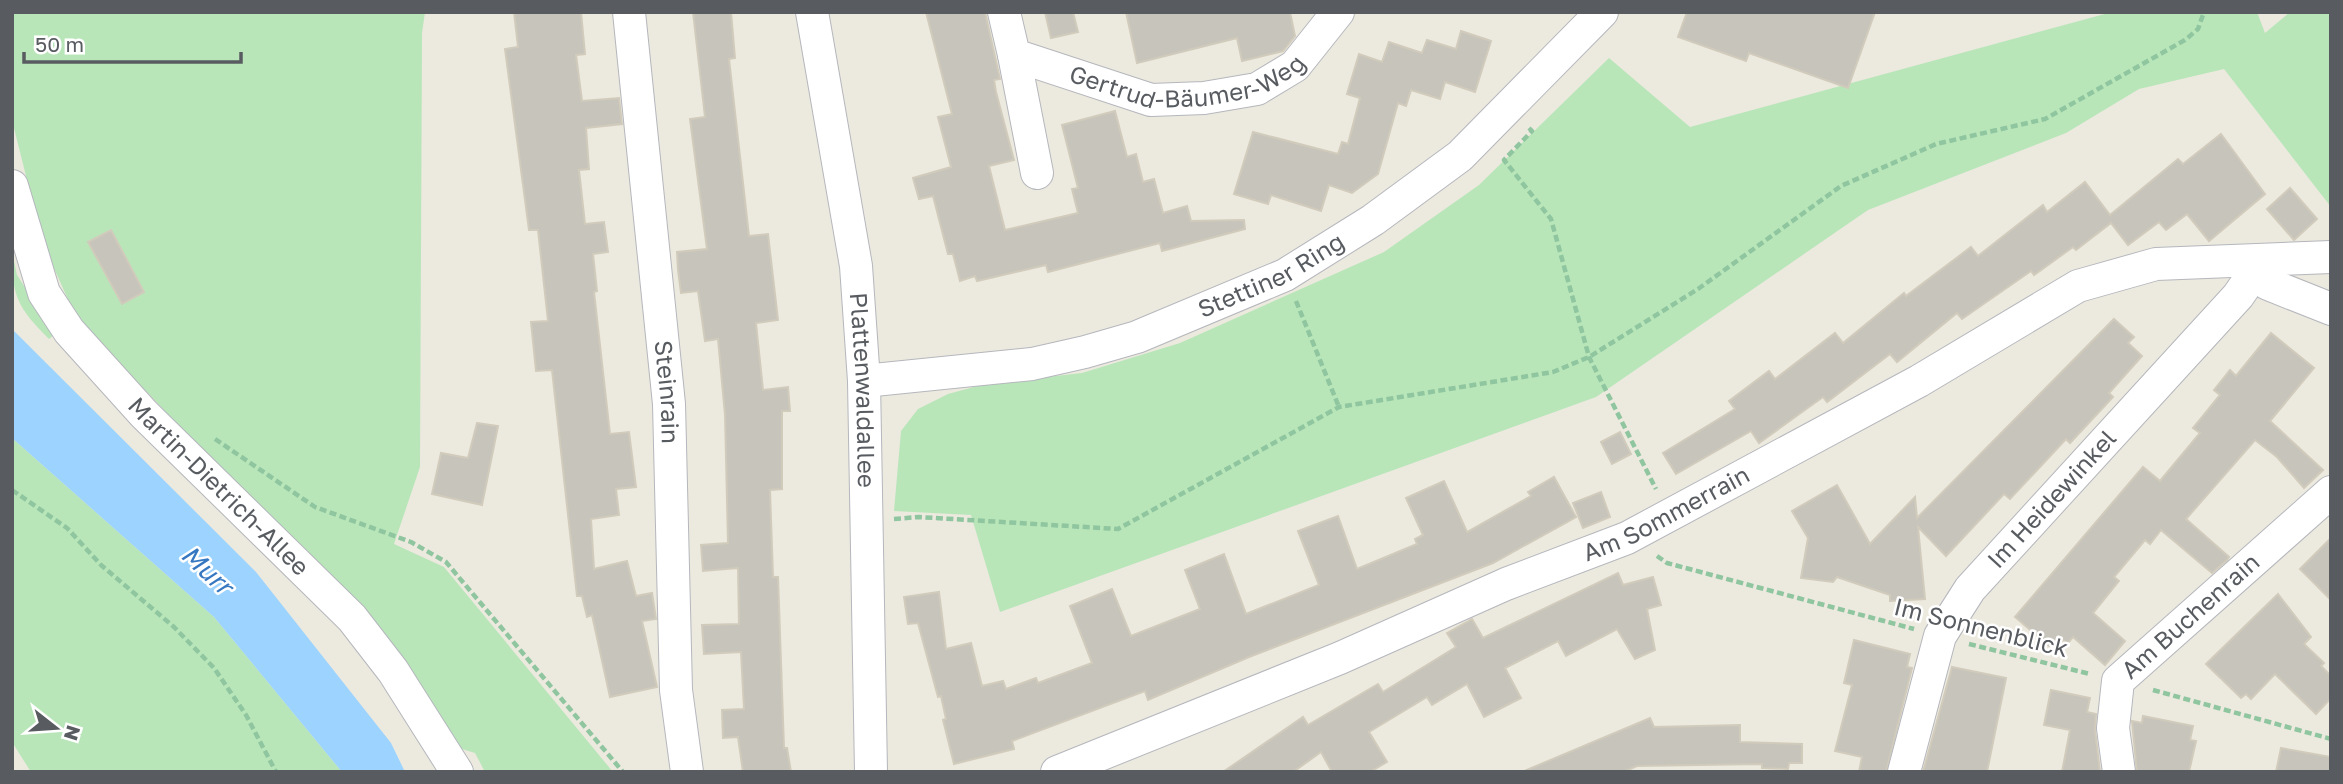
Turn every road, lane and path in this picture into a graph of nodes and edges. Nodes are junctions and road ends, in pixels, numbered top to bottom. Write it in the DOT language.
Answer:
graph roads {
  1 [pos="629,12"];
  2 [pos="812,12"];
  3 [pos="1004,12"];
  4 [pos="1338,12"];
  5 [pos="1602,12"];
  6 [pos="2204,12"];
  7 [pos="1014,55"];
  8 [pos="1532,131"];
  9 [pos="1037,173"];
  10 [pos="12,186"];
  11 [pos="2331,257"];
  12 [pos="2263,260"];
  13 [pos="1284,275"];
  14 [pos="2331,309"];
  15 [pos="1589,357"];
  16 [pos="864,381"];
  17 [pos="1339,407"];
  18 [pos="219,441"];
  19 [pos="12,490"];
  20 [pos="2331,492"];
  21 [pos="1669,515"];
  22 [pos="865,521"];
  23 [pos="1628,538"];
  24 [pos="1940,636"];
  25 [pos="2118,681"];
  26 [pos="2331,739"];
  27 [pos="276,772"];
  28 [pos="457,772"];
  29 [pos="623,772"];
  30 [pos="687,772"];
  31 [pos="871,772"];
  32 [pos="1058,772"];
  33 [pos="1904,772"];
  34 [pos="2119,772"];
  1 -- 30 [label="street, Steinrain"];
  2 -- 16 [label="street, Plattenwaldallee"];
  3 -- 7 [label="street"];
  4 -- 7 [label="street, Gertrud-Bäumer-Weg"];
  5 -- 13 [label="street, Stettiner Ring"];
  6 -- 15 [label="path"];
  7 -- 9 [label="street"];
  8 -- 15 [label="path"];
  10 -- 28 [label="street, Martin-Dietrich-Allee"];
  11 -- 12 [label="street, Am Sommerrain"];
  12 -- 14 [label="street"];
  12 -- 21 [label="street, Am Sommerrain"];
  12 -- 24 [label="street, Im Heidewinkel"];
  13 -- 16 [label="street, Stettiner Ring"];
  13 -- 17 [label="path"];
  15 -- 17 [label="path"];
  15 -- 21 [label="path"];
  16 -- 22 [label="street, Plattenwaldallee"];
  17 -- 22 [label="path"];
  18 -- 29 [label="path"];
  19 -- 27 [label="path"];
  20 -- 25 [label="street, Am Buchenrain"];
  21 -- 23 [label="street, Am Sommerrain"];
  22 -- 31 [label="street, Plattenwaldallee"];
  23 -- 24 [label="path, Im Sonnenblick"];
  23 -- 32 [label="street, Am Sommerrain"];
  24 -- 25 [label="path, Im Sonnenblick"];
  24 -- 33 [label="street, Im Heidewinkel"];
  25 -- 26 [label="path, Im Sonnenblick"];
  25 -- 34 [label="street, Am Buchenrain"];
}
